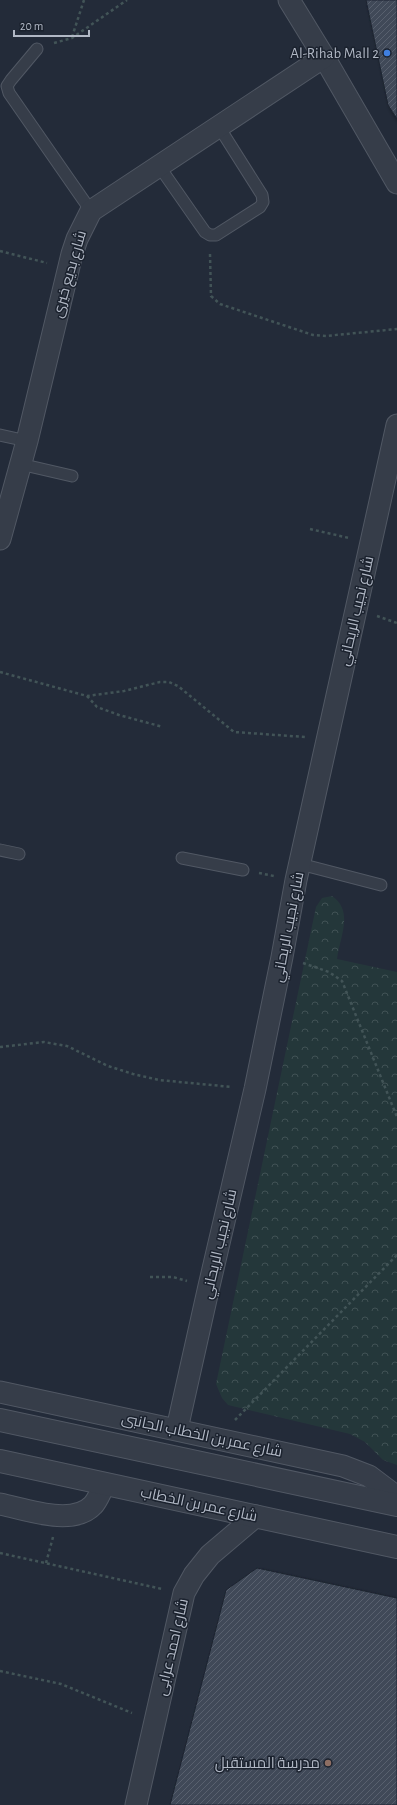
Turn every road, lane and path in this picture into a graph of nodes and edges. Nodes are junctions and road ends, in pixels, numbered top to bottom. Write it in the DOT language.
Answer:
graph roads {
  1 [pos="84,0"];
  2 [pos="127,0"];
  3 [pos="289,0"];
  4 [pos="72,38"];
  5 [pos="37,49"];
  6 [pos="324,57"];
  7 [pos="219,127"];
  8 [pos="159,166"];
  9 [pos="397,184"];
  10 [pos="91,211"];
  11 [pos="210,235"];
  12 [pos="0,251"];
  13 [pos="69,269"];
  14 [pos="397,329"];
  15 [pos="0,436"];
  16 [pos="396,436"];
  17 [pos="27,441"];
  18 [pos="20,464"];
  19 [pos="72,476"];
  20 [pos="310,529"];
  21 [pos="0,539"];
  22 [pos="371,543"];
  23 [pos="0,672"];
  24 [pos="87,696"];
  25 [pos="164,727"];
  26 [pos="328,739"];
  27 [pos="0,850"];
  28 [pos="19,854"];
  29 [pos="182,858"];
  30 [pos="243,870"];
  31 [pos="298,872"];
  32 [pos="381,885"];
  33 [pos="282,957"];
  34 [pos="0,1047"];
  35 [pos="255,1089"];
  36 [pos="397,1117"];
  37 [pos="397,1255"];
  38 [pos="150,1277"];
  39 [pos="209,1286"];
  40 [pos="0,1392"];
  41 [pos="0,1420"];
  42 [pos="177,1429"];
  43 [pos="217,1438"];
  44 [pos="0,1461"];
  45 [pos="105,1484"];
  46 [pos="397,1497"];
  47 [pos="0,1504"];
  48 [pos="397,1505"];
  49 [pos="256,1516"];
  50 [pos="397,1547"];
  51 [pos="0,1553"];
  52 [pos="184,1593"];
  53 [pos="0,1671"];
  54 [pos="155,1723"];
  55 [pos="136,1805"];
  1 -- 4 [label="path"];
  2 -- 4 [label="path"];
  3 -- 6 [label="street"];
  4 -- 5 [label="path"];
  5 -- 10 [label="lane"];
  6 -- 7 [label="street, شارع بديع خيرى"];
  6 -- 9 [label="street"];
  7 -- 8 [label="street, شارع بديع خيرى"];
  7 -- 11 [label="lane"];
  8 -- 10 [label="street, شارع بديع خيرى"];
  8 -- 11 [label="lane"];
  10 -- 13 [label="street, شارع بديع خيرى"];
  11 -- 14 [label="path"];
  12 -- 13 [label="path"];
  13 -- 17 [label="street, شارع بديع خيرى"];
  15 -- 17 [label="lane"];
  16 -- 22 [label="street, شارع نجيب الريحاني"];
  17 -- 18 [label="street, شارع بديع خيرى"];
  18 -- 19 [label="lane"];
  18 -- 21 [label="street, شارع بديع خيرى"];
  20 -- 22 [label="path"];
  22 -- 26 [label="street, شارع نجيب الريحاني"];
  23 -- 24 [label="path"];
  24 -- 25 [label="path"];
  24 -- 26 [label="path"];
  26 -- 31 [label="street, شارع نجيب الريحاني"];
  27 -- 28 [label="lane"];
  29 -- 30 [label="lane"];
  30 -- 31 [label="path"];
  31 -- 32 [label="lane"];
  31 -- 33 [label="street, شارع نجيب الريحاني"];
  33 -- 35 [label="street, شارع نجيب الريحاني"];
  33 -- 36 [label="path"];
  34 -- 35 [label="path"];
  35 -- 39 [label="street, شارع نجيب الريحاني"];
  37 -- 43 [label="path"];
  38 -- 39 [label="path"];
  39 -- 42 [label="street, شارع نجيب الريحاني"];
  40 -- 42 [label="street, شارع عمر بن الخطاب الجانبى"];
  41 -- 48 [label="street"];
  42 -- 43 [label="street, شارع عمر بن الخطاب الجانبى"];
  43 -- 46 [label="street, شارع عمر بن الخطاب الجانبى"];
  44 -- 45 [label="street, شارع عمر بن الخطاب"];
  45 -- 47 [label="street"];
  45 -- 49 [label="street, شارع عمر بن الخطاب"];
  49 -- 50 [label="street, شارع عمر بن الخطاب"];
  49 -- 52 [label="street, شارع احمد عرابى"];
  51 -- 52 [label="path"];
  52 -- 54 [label="street, شارع احمد عرابى"];
  53 -- 54 [label="path"];
  54 -- 55 [label="street, شارع احمد عرابى"];
}
